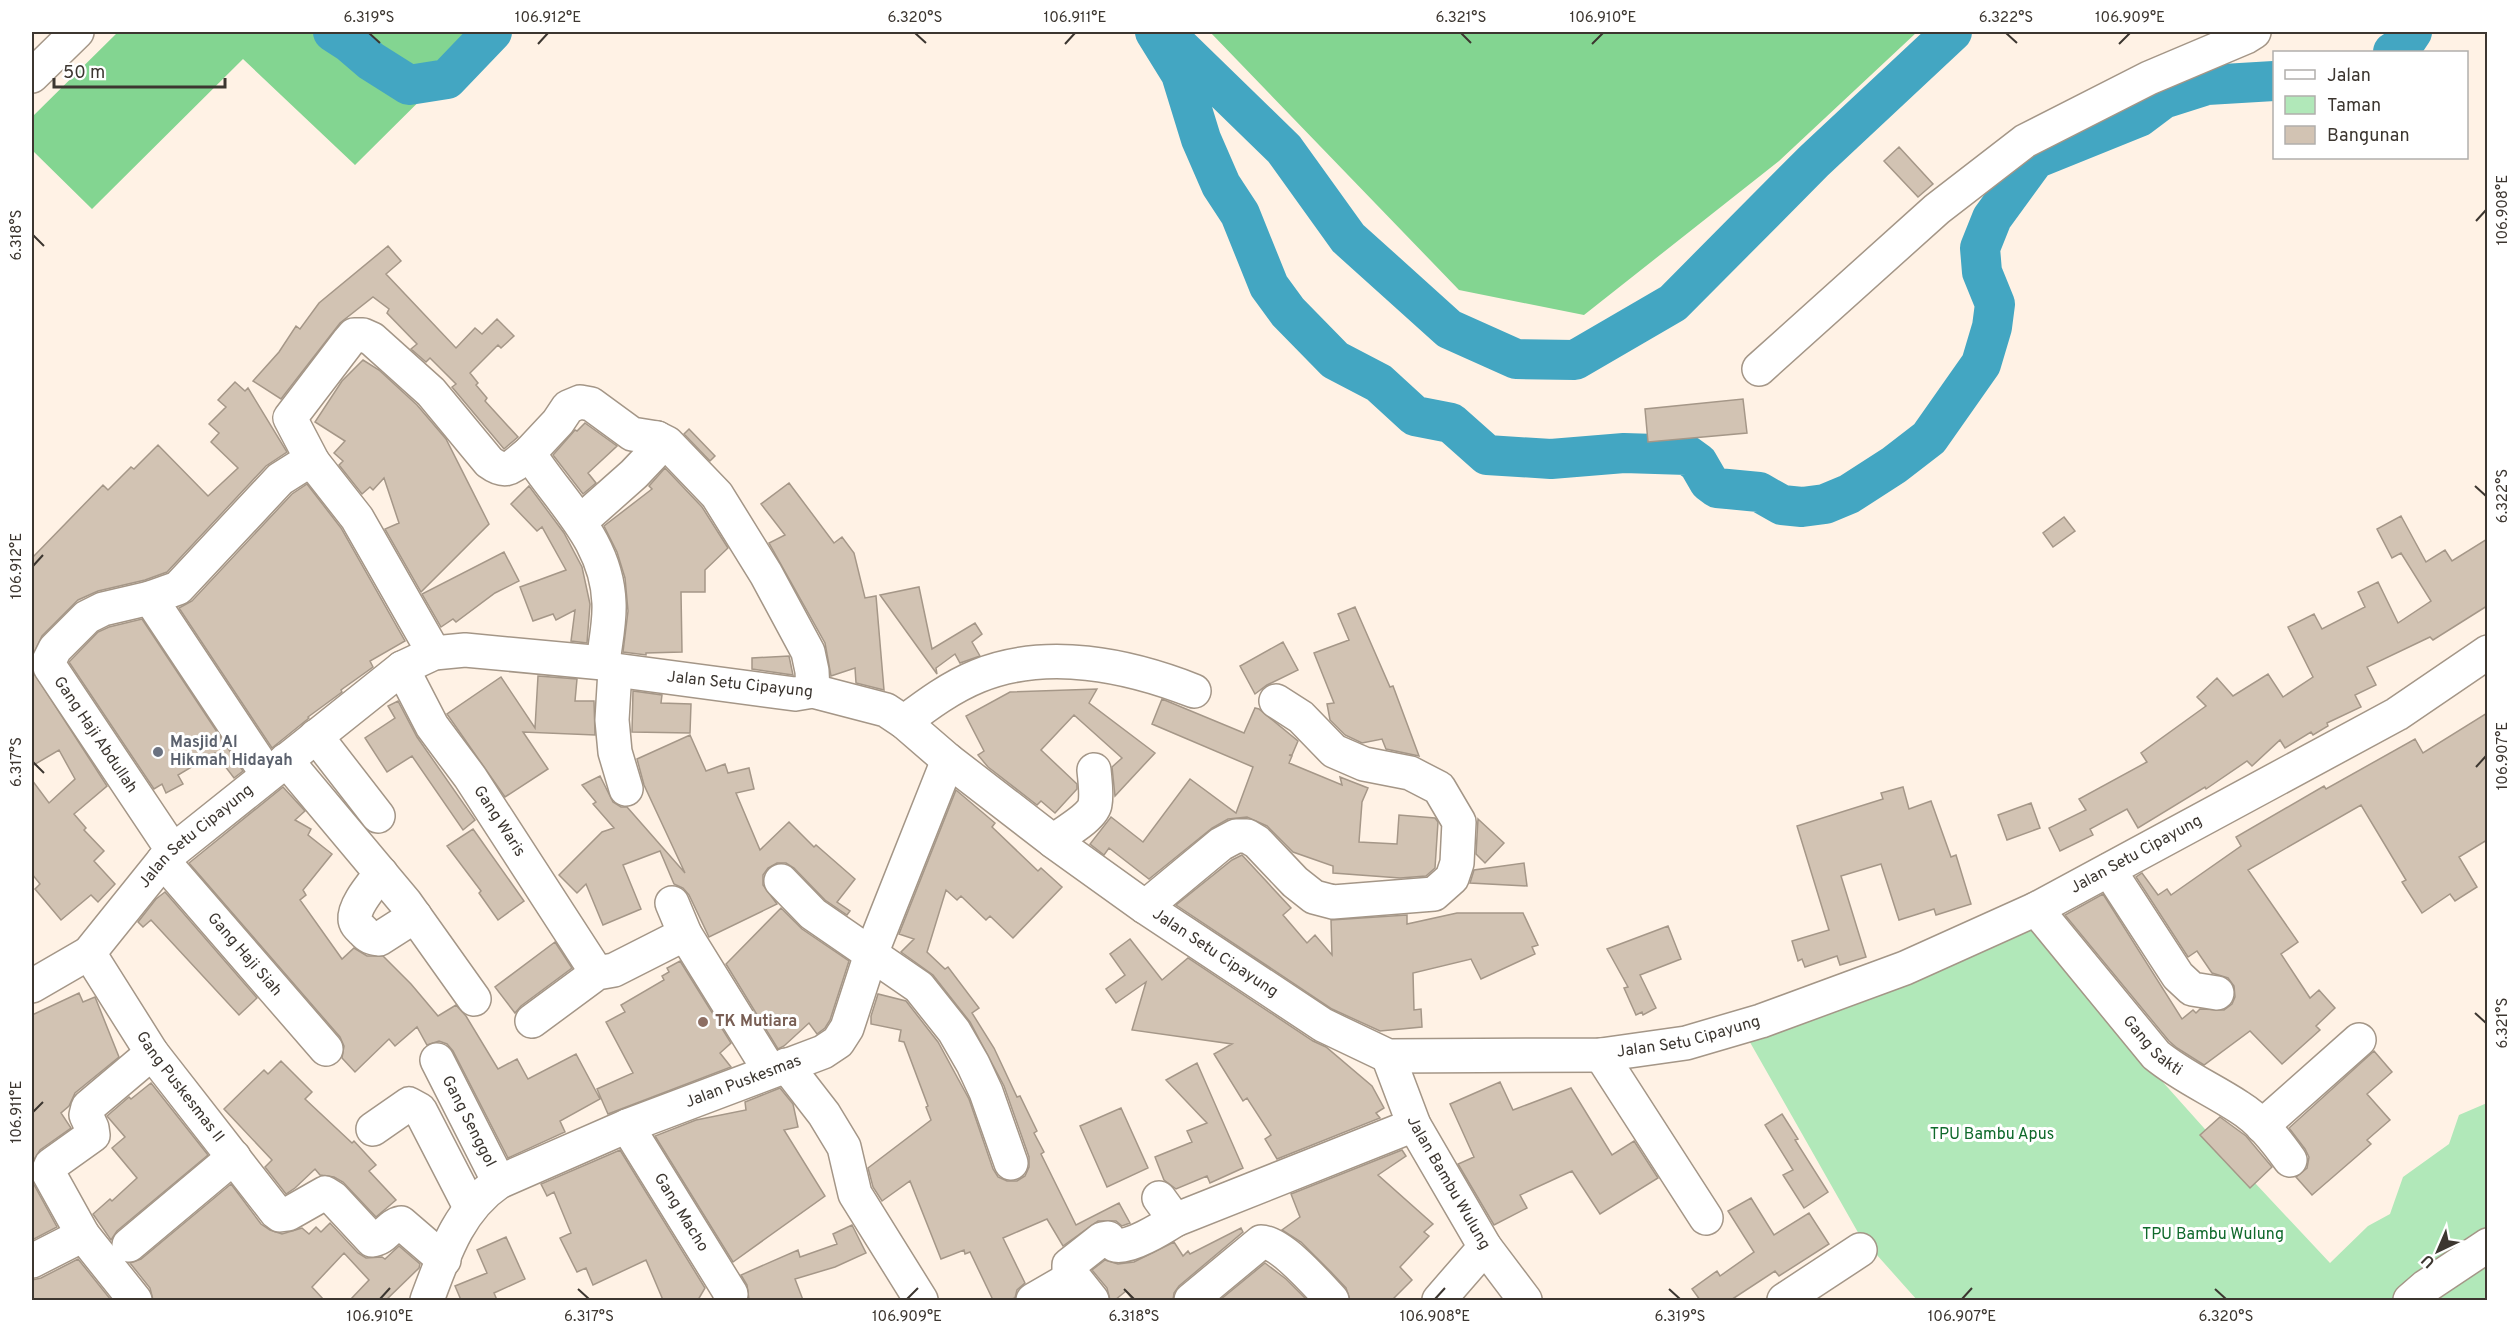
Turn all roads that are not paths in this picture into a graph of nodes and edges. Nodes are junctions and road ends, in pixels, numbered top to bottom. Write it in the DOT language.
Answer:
graph roads {
  1 [pos="77,32"];
  2 [pos="2254,32"];
  3 [pos="32,76"];
  4 [pos="1759,369"];
  5 [pos="657,438"];
  6 [pos="529,453"];
  7 [pos="313,462"];
  8 [pos="580,521"];
  9 [pos="150,598"];
  10 [pos="434,652"];
  11 [pos="2487,652"];
  12 [pos="609,667"];
  13 [pos="402,668"];
  14 [pos="813,691"];
  15 [pos="1194,691"];
  16 [pos="1276,701"];
  17 [pos="904,722"];
  18 [pos="316,736"];
  19 [pos="948,760"];
  20 [pos="277,767"];
  21 [pos="1095,770"];
  22 [pos="626,789"];
  23 [pos="378,816"];
  24 [pos="1053,841"];
  25 [pos="168,856"];
  26 [pos="2109,870"];
  27 [pos="381,873"];
  28 [pos="781,881"];
  29 [pos="672,903"];
  30 [pos="1145,907"];
  31 [pos="2036,909"];
  32 [pos="415,916"];
  33 [pos="685,934"];
  34 [pos="89,953"];
  35 [pos="871,954"];
  36 [pos="597,973"];
  37 [pos="32,986"];
  38 [pos="2217,993"];
  39 [pos="474,999"];
  40 [pos="532,1021"];
  41 [pos="2359,1040"];
  42 [pos="326,1049"];
  43 [pos="152,1053"];
  44 [pos="1601,1055"];
  45 [pos="1388,1056"];
  46 [pos="437,1060"];
  47 [pos="778,1068"];
  48 [pos="1414,1125"];
  49 [pos="2262,1125"];
  50 [pos="627,1126"];
  51 [pos="373,1129"];
  52 [pos="234,1157"];
  53 [pos="2290,1160"];
  54 [pos="1011,1163"];
  55 [pos="500,1182"];
  56 [pos="470,1207"];
  57 [pos="1706,1218"];
  58 [pos="83,1234"];
  59 [pos="129,1245"];
  60 [pos="2487,1245"];
  61 [pos="1485,1247"];
  62 [pos="1860,1250"];
  63 [pos="444,1260"];
  64 [pos="32,1261"];
  65 [pos="1082,1289"];
  66 [pos="135,1300"];
  67 [pos="427,1300"];
  68 [pos="730,1300"];
  69 [pos="921,1300"];
  70 [pos="1033,1300"];
  71 [pos="1191,1300"];
  72 [pos="1332,1300"];
  73 [pos="1439,1300"];
  74 [pos="1526,1300"];
  75 [pos="1784,1300"];
  76 [pos="2410,1300"];
  1 -- 3 [label="street"];
  2 -- 4 [label="street"];
  5 -- 6 [label="street"];
  5 -- 8 [label="street"];
  5 -- 14 [label="street"];
  6 -- 7 [label="street"];
  6 -- 8 [label="street"];
  7 -- 9 [label="street"];
  7 -- 10 [label="street"];
  8 -- 12 [label="street"];
  9 -- 20 [label="street"];
  9 -- 25 [label="street, Gang Haji Abdullah"];
  10 -- 12 [label="street, Jalan Setu Cipayung"];
  10 -- 13 [label="street, Jalan Setu Cipayung"];
  11 -- 26 [label="street, Jalan Setu Cipayung"];
  12 -- 14 [label="street, Jalan Setu Cipayung"];
  12 -- 22 [label="street"];
  13 -- 18 [label="street, Jalan Setu Cipayung"];
  13 -- 36 [label="street, Gang Waris"];
  14 -- 17 [label="street, Jalan Setu Cipayung"];
  15 -- 17 [label="street"];
  16 -- 30 [label="street"];
  17 -- 19 [label="street, Jalan Setu Cipayung"];
  18 -- 20 [label="street, Jalan Setu Cipayung"];
  18 -- 23 [label="street"];
  19 -- 24 [label="street, Jalan Setu Cipayung"];
  19 -- 35 [label="street, Jalan Puskesmas"];
  20 -- 25 [label="street, Jalan Setu Cipayung"];
  20 -- 27 [label="street"];
  21 -- 24 [label="street"];
  24 -- 30 [label="street, Jalan Setu Cipayung"];
  25 -- 34 [label="street, Jalan Setu Cipayung"];
  25 -- 42 [label="street, Gang Haji Siah"];
  26 -- 31 [label="street, Jalan Setu Cipayung"];
  26 -- 38 [label="street"];
  27 -- 32 [label="street"];
  27 -- 32 [label="street"];
  28 -- 35 [label="street"];
  29 -- 33 [label="street"];
  30 -- 45 [label="street, Jalan Setu Cipayung"];
  31 -- 44 [label="street, Jalan Setu Cipayung"];
  31 -- 49 [label="street, Gang Sakti"];
  32 -- 39 [label="street"];
  33 -- 36 [label="street"];
  33 -- 47 [label="street"];
  34 -- 37 [label="street, Jalan Setu Cipayung"];
  34 -- 43 [label="street, Gang Puskesmas II"];
  35 -- 47 [label="street, Jalan Puskesmas"];
  35 -- 54 [label="street"];
  36 -- 40 [label="street"];
  41 -- 49 [label="street"];
  43 -- 52 [label="street, Gang Puskesmas II"];
  43 -- 58 [label="street"];
  44 -- 45 [label="street, Jalan Setu Cipayung"];
  44 -- 57 [label="street"];
  45 -- 48 [label="street, Jalan Bambu Wulung"];
  46 -- 55 [label="street, Gang Senggol"];
  47 -- 50 [label="street, Jalan Puskesmas"];
  47 -- 69 [label="street"];
  48 -- 61 [label="street, Jalan Bambu Wulung"];
  48 -- 65 [label="street"];
  49 -- 53 [label="street, Gang Sakti"];
  50 -- 55 [label="street, Jalan Puskesmas"];
  50 -- 68 [label="street, Gang Macho"];
  51 -- 56 [label="street"];
  52 -- 59 [label="street"];
  52 -- 63 [label="street, Gang Puskesmas II"];
  55 -- 56 [label="street, Jalan Puskesmas"];
  56 -- 63 [label="street, Jalan Puskesmas"];
  58 -- 64 [label="street"];
  58 -- 66 [label="street"];
  60 -- 76 [label="street"];
  61 -- 73 [label="street"];
  61 -- 74 [label="street, Jalan Bambu Wulung"];
  62 -- 75 [label="street"];
  63 -- 67 [label="street, Jalan Puskesmas"];
  65 -- 70 [label="street"];
  71 -- 72 [label="street"];
}
